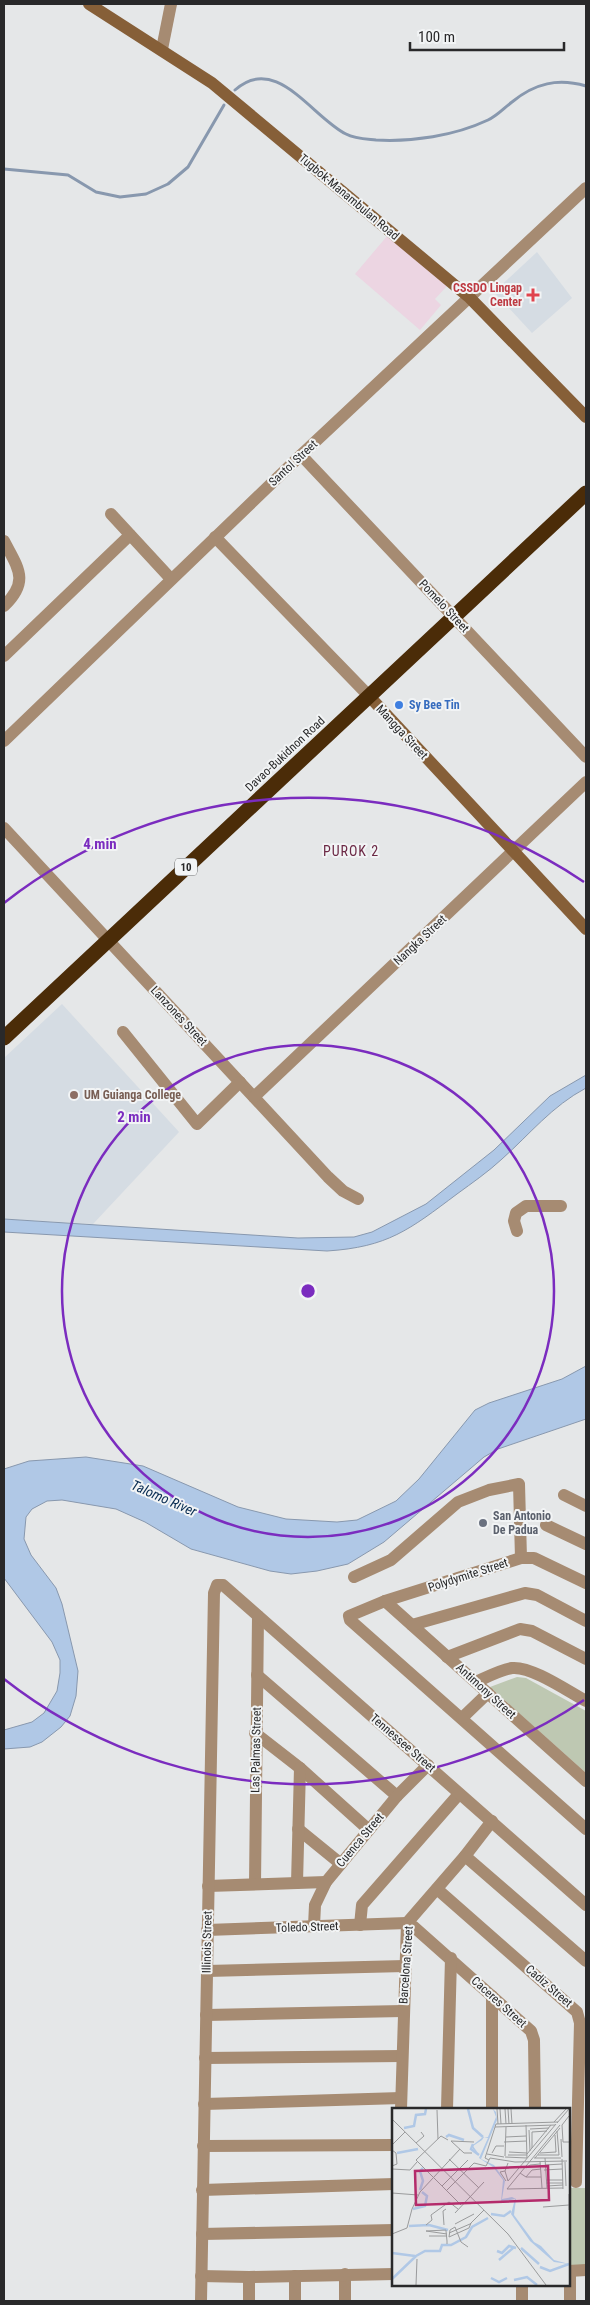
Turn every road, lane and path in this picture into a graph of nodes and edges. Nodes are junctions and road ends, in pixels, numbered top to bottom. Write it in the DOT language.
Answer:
graph roads {
  1 [pos="89,4"];
  2 [pos="171,4"];
  3 [pos="162,49"];
  4 [pos="586,188"];
  5 [pos="470,298"];
  6 [pos="586,417"];
  7 [pos="301,455"];
  8 [pos="586,493"];
  9 [pos="111,514"];
  10 [pos="130,534"];
  11 [pos="215,538"];
  12 [pos="4,541"];
  13 [pos="172,578"];
  14 [pos="4,606"];
  15 [pos="454,617"];
  16 [pos="4,656"];
  17 [pos="369,696"];
  18 [pos="4,741"];
  19 [pos="586,757"];
  20 [pos="586,782"];
  21 [pos="4,828"];
  22 [pos="512,852"];
  23 [pos="586,929"];
  24 [pos="108,940"];
  25 [pos="123,1032"];
  26 [pos="4,1038"];
  27 [pos="240,1082"];
  28 [pos="254,1097"];
  29 [pos="358,1199"];
  30 [pos="561,1206"];
  31 [pos="517,1230"];
  32 [pos="564,1495"];
  33 [pos="586,1506"];
  34 [pos="546,1525"];
  35 [pos="586,1544"];
  36 [pos="521,1558"];
  37 [pos="354,1577"];
  38 [pos="586,1583"];
  39 [pos="217,1585"];
  40 [pos="385,1601"];
  41 [pos="258,1616"];
  42 [pos="586,1621"];
  43 [pos="412,1625"];
  44 [pos="447,1657"];
  45 [pos="586,1659"];
  46 [pos="257,1675"];
  47 [pos="476,1682"];
  48 [pos="488,1693"];
  49 [pos="586,1701"];
  50 [pos="462,1718"];
  51 [pos="255,1733"];
  52 [pos="428,1765"];
  53 [pos="300,1768"];
  54 [pos="586,1781"];
  55 [pos="459,1794"];
  56 [pos="397,1796"];
  57 [pos="492,1821"];
  58 [pos="298,1829"];
  59 [pos="586,1829"];
  60 [pos="369,1830"];
  61 [pos="466,1856"];
  62 [pos="341,1864"];
  63 [pos="326,1882"];
  64 [pos="297,1883"];
  65 [pos="254,1884"];
  66 [pos="208,1886"];
  67 [pos="437,1889"];
  68 [pos="586,1905"];
  69 [pos="406,1923"];
  70 [pos="360,1925"];
  71 [pos="314,1926"];
  72 [pos="207,1930"];
  73 [pos="451,1958"];
  74 [pos="586,1961"];
  75 [pos="405,1966"];
  76 [pos="207,1971"];
  77 [pos="492,1996"];
  78 [pos="403,2011"];
  79 [pos="206,2016"];
  80 [pos="402,2056"];
  81 [pos="205,2058"];
  82 [pos="401,2103"];
  83 [pos="204,2104"];
  84 [pos="447,2108"];
  85 [pos="492,2108"];
  86 [pos="535,2108"];
  87 [pos="392,2145"];
  88 [pos="203,2146"];
  89 [pos="577,2182"];
  90 [pos="392,2184"];
  91 [pos="202,2190"];
  92 [pos="392,2230"];
  93 [pos="202,2234"];
  94 [pos="586,2270"];
  95 [pos="570,2271"];
  96 [pos="344,2274"];
  97 [pos="392,2274"];
  98 [pos="201,2276"];
  99 [pos="295,2276"];
  100 [pos="249,2277"];
  101 [pos="522,2285"];
  102 [pos="569,2285"];
  103 [pos="201,2301"];
  104 [pos="248,2301"];
  105 [pos="295,2301"];
  106 [pos="345,2301"];
  107 [pos="522,2301"];
  108 [pos="570,2301"];
  1 -- 3 [label="street, Tugbok-Manambulan Road"];
  2 -- 3 [label="street"];
  3 -- 5 [label="street, Tugbok-Manambulan Road"];
  4 -- 5 [label="street, Santol Street"];
  5 -- 6 [label="street, Tugbok-Manambulan Road"];
  5 -- 7 [label="street, Santol Street"];
  7 -- 11 [label="street, Santol Street"];
  7 -- 15 [label="street, Pomelo Street"];
  8 -- 15 [label="highway, Davao-Bukidnon Road / 10"];
  9 -- 10 [label="street"];
  10 -- 13 [label="street"];
  10 -- 16 [label="street"];
  11 -- 13 [label="street, Santol Street"];
  11 -- 17 [label="street, Mangga Street"];
  12 -- 14 [label="street"];
  13 -- 18 [label="street, Santol Street"];
  15 -- 17 [label="highway, Davao-Bukidnon Road / 10"];
  15 -- 19 [label="street, Pomelo Street"];
  17 -- 22 [label="street, Mangga Street"];
  17 -- 24 [label="highway, Davao-Bukidnon Road / 10"];
  20 -- 22 [label="street, Nangka Street"];
  21 -- 24 [label="street, Lanzones Street"];
  22 -- 23 [label="street, Mangga Street"];
  22 -- 28 [label="street, Nangka Street"];
  24 -- 26 [label="highway, Davao-Bukidnon Road / 10"];
  24 -- 27 [label="street, Lanzones Street"];
  25 -- 27 [label="street"];
  27 -- 28 [label="street, Lanzones Street"];
  28 -- 29 [label="street, Lanzones Street"];
  30 -- 31 [label="street"];
  32 -- 33 [label="street"];
  34 -- 35 [label="street"];
  36 -- 37 [label="street"];
  36 -- 38 [label="street, Polydymite Street"];
  36 -- 40 [label="street, Polydymite Street"];
  39 -- 41 [label="street, Tennessee Street"];
  39 -- 66 [label="street, Illinois Street"];
  40 -- 43 [label="street, Antimony Street"];
  40 -- 50 [label="street, Polydymite Street"];
  41 -- 46 [label="street, Las Palmas Street"];
  41 -- 52 [label="street, Tennessee Street"];
  42 -- 43 [label="street"];
  43 -- 44 [label="street, Antimony Street"];
  44 -- 45 [label="street"];
  44 -- 47 [label="street, Antimony Street"];
  46 -- 51 [label="street, Las Palmas Street"];
  46 -- 56 [label="street"];
  47 -- 48 [label="street, Antimony Street"];
  47 -- 49 [label="street"];
  48 -- 50 [label="street"];
  48 -- 54 [label="street, Antimony Street"];
  50 -- 59 [label="street"];
  51 -- 53 [label="street"];
  51 -- 65 [label="street, Las Palmas Street"];
  52 -- 55 [label="street, Tennessee Street"];
  52 -- 56 [label="street, Cuenca Street"];
  53 -- 58 [label="street"];
  53 -- 60 [label="street"];
  55 -- 57 [label="street, Tennessee Street"];
  55 -- 70 [label="street"];
  56 -- 60 [label="street, Cuenca Street"];
  57 -- 61 [label="street, Barcelona Street"];
  57 -- 68 [label="street, Tennessee Street"];
  58 -- 62 [label="street"];
  58 -- 64 [label="street"];
  60 -- 62 [label="street, Cuenca Street"];
  61 -- 67 [label="street, Barcelona Street"];
  61 -- 74 [label="street"];
  62 -- 63 [label="street, Cuenca Street"];
  63 -- 64 [label="street"];
  63 -- 71 [label="street, Cuenca Street"];
  64 -- 65 [label="street"];
  65 -- 66 [label="street"];
  66 -- 72 [label="street, Illinois Street"];
  67 -- 69 [label="street, Barcelona Street"];
  67 -- 89 [label="street, Cadiz Street"];
  69 -- 70 [label="street, Toledo Street"];
  69 -- 73 [label="street, Caceres Street"];
  69 -- 75 [label="street, Barcelona Street"];
  70 -- 71 [label="street, Toledo Street"];
  71 -- 72 [label="street, Toledo Street"];
  72 -- 76 [label="street, Illinois Street"];
  73 -- 77 [label="street, Caceres Street"];
  73 -- 84 [label="street"];
  75 -- 76 [label="street"];
  75 -- 78 [label="street, Barcelona Street"];
  76 -- 79 [label="street, Illinois Street"];
  77 -- 85 [label="street"];
  77 -- 86 [label="street, Caceres Street"];
  78 -- 79 [label="street"];
  78 -- 80 [label="street, Barcelona Street"];
  79 -- 81 [label="street, Illinois Street"];
  80 -- 81 [label="street"];
  80 -- 82 [label="street, Barcelona Street"];
  81 -- 83 [label="street, Illinois Street"];
  82 -- 83 [label="street"];
  83 -- 88 [label="street, Illinois Street"];
  87 -- 88 [label="street"];
  88 -- 91 [label="street, Illinois Street"];
  90 -- 91 [label="street"];
  91 -- 93 [label="street, Illinois Street"];
  92 -- 93 [label="street"];
  93 -- 98 [label="street, Illinois Street"];
  94 -- 95 [label="street"];
  96 -- 97 [label="street"];
  96 -- 99 [label="street"];
  96 -- 106 [label="street"];
  98 -- 100 [label="street"];
  98 -- 103 [label="street, Illinois Street"];
  99 -- 100 [label="street"];
  99 -- 105 [label="street"];
  100 -- 104 [label="street"];
  101 -- 107 [label="street"];
  102 -- 108 [label="street"];
}
